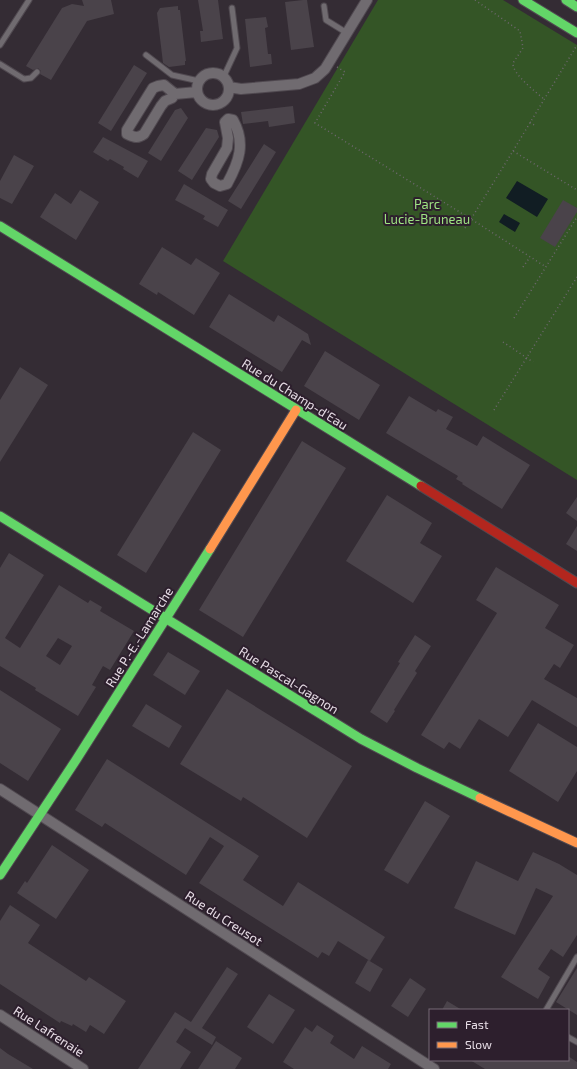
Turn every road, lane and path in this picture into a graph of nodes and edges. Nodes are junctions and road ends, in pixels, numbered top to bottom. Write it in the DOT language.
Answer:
graph roads {
  1 [pos="29,0"];
  2 [pos="367,0"];
  3 [pos="475,0"];
  4 [pos="523,0"];
  5 [pos="566,0"];
  6 [pos="324,6"];
  7 [pos="577,7"];
  8 [pos="232,8"];
  9 [pos="347,32"];
  10 [pos="577,33"];
  11 [pos="0,45"];
  12 [pos="577,45"];
  13 [pos="146,55"];
  14 [pos="329,62"];
  15 [pos="0,64"];
  16 [pos="37,72"];
  17 [pos="224,76"];
  18 [pos="199,81"];
  19 [pos="229,87"];
  20 [pos="197,92"];
  21 [pos="175,94"];
  22 [pos="545,100"];
  23 [pos="220,103"];
  24 [pos="228,119"];
  25 [pos="530,122"];
  26 [pos="534,125"];
  27 [pos="513,151"];
  28 [pos="577,190"];
  29 [pos="577,217"];
  30 [pos="471,219"];
  31 [pos="0,226"];
  32 [pos="465,228"];
  33 [pos="531,256"];
  34 [pos="546,266"];
  35 [pos="524,267"];
  36 [pos="577,277"];
  37 [pos="514,318"];
  38 [pos="502,342"];
  39 [pos="527,358"];
  40 [pos="534,362"];
  41 [pos="296,410"];
  42 [pos="494,410"];
  43 [pos="0,516"];
  44 [pos="577,584"];
  45 [pos="166,620"];
  46 [pos="0,789"];
  47 [pos="41,815"];
  48 [pos="577,843"];
  49 [pos="0,875"];
  50 [pos="577,957"];
  51 [pos="547,1009"];
  52 [pos="0,1015"];
  53 [pos="428,1067"];
  54 [pos="83,1069"];
  1 -- 11 [label="lane"];
  2 -- 9 [label="street"];
  3 -- 22 [label="path"];
  4 -- 10 [label="street"];
  5 -- 7 [label="street"];
  6 -- 9 [label="lane"];
  8 -- 17 [label="lane"];
  9 -- 14 [label="street"];
  12 -- 22 [label="path"];
  13 -- 18 [label="lane"];
  14 -- 19 [label="street"];
  14 -- 30 [label="path"];
  15 -- 16 [label="lane"];
  17 -- 18 [label="street"];
  17 -- 19 [label="street"];
  18 -- 20 [label="street"];
  19 -- 23 [label="street"];
  20 -- 21 [label="street"];
  20 -- 23 [label="street"];
  21 -- 21 [label="street"];
  22 -- 25 [label="path"];
  23 -- 24 [label="street"];
  24 -- 24 [label="street"];
  25 -- 26 [label="path"];
  25 -- 27 [label="path"];
  27 -- 28 [label="path"];
  27 -- 30 [label="path"];
  29 -- 34 [label="path"];
  30 -- 32 [label="path"];
  30 -- 33 [label="path"];
  31 -- 41 [label="street, Rue du Champ-d'Eau"];
  33 -- 34 [label="path"];
  33 -- 35 [label="path"];
  34 -- 37 [label="path"];
  36 -- 39 [label="path"];
  38 -- 39 [label="path"];
  39 -- 40 [label="path"];
  39 -- 42 [label="path"];
  41 -- 44 [label="street, Rue du Champ-d'Eau"];
  41 -- 45 [label="street, Rue P.-E.-Lamarche"];
  43 -- 45 [label="street, Rue Pascal-Gagnon"];
  45 -- 47 [label="street, Rue P.-E.-Lamarche"];
  45 -- 48 [label="street, Rue Pascal-Gagnon"];
  46 -- 47 [label="street, Rue du Creusot"];
  47 -- 49 [label="street, Rue P.-E.-Lamarche"];
  47 -- 53 [label="street, Rue du Creusot"];
  50 -- 51 [label="lane"];
  52 -- 54 [label="street, Rue Lafrenaie"];
}
